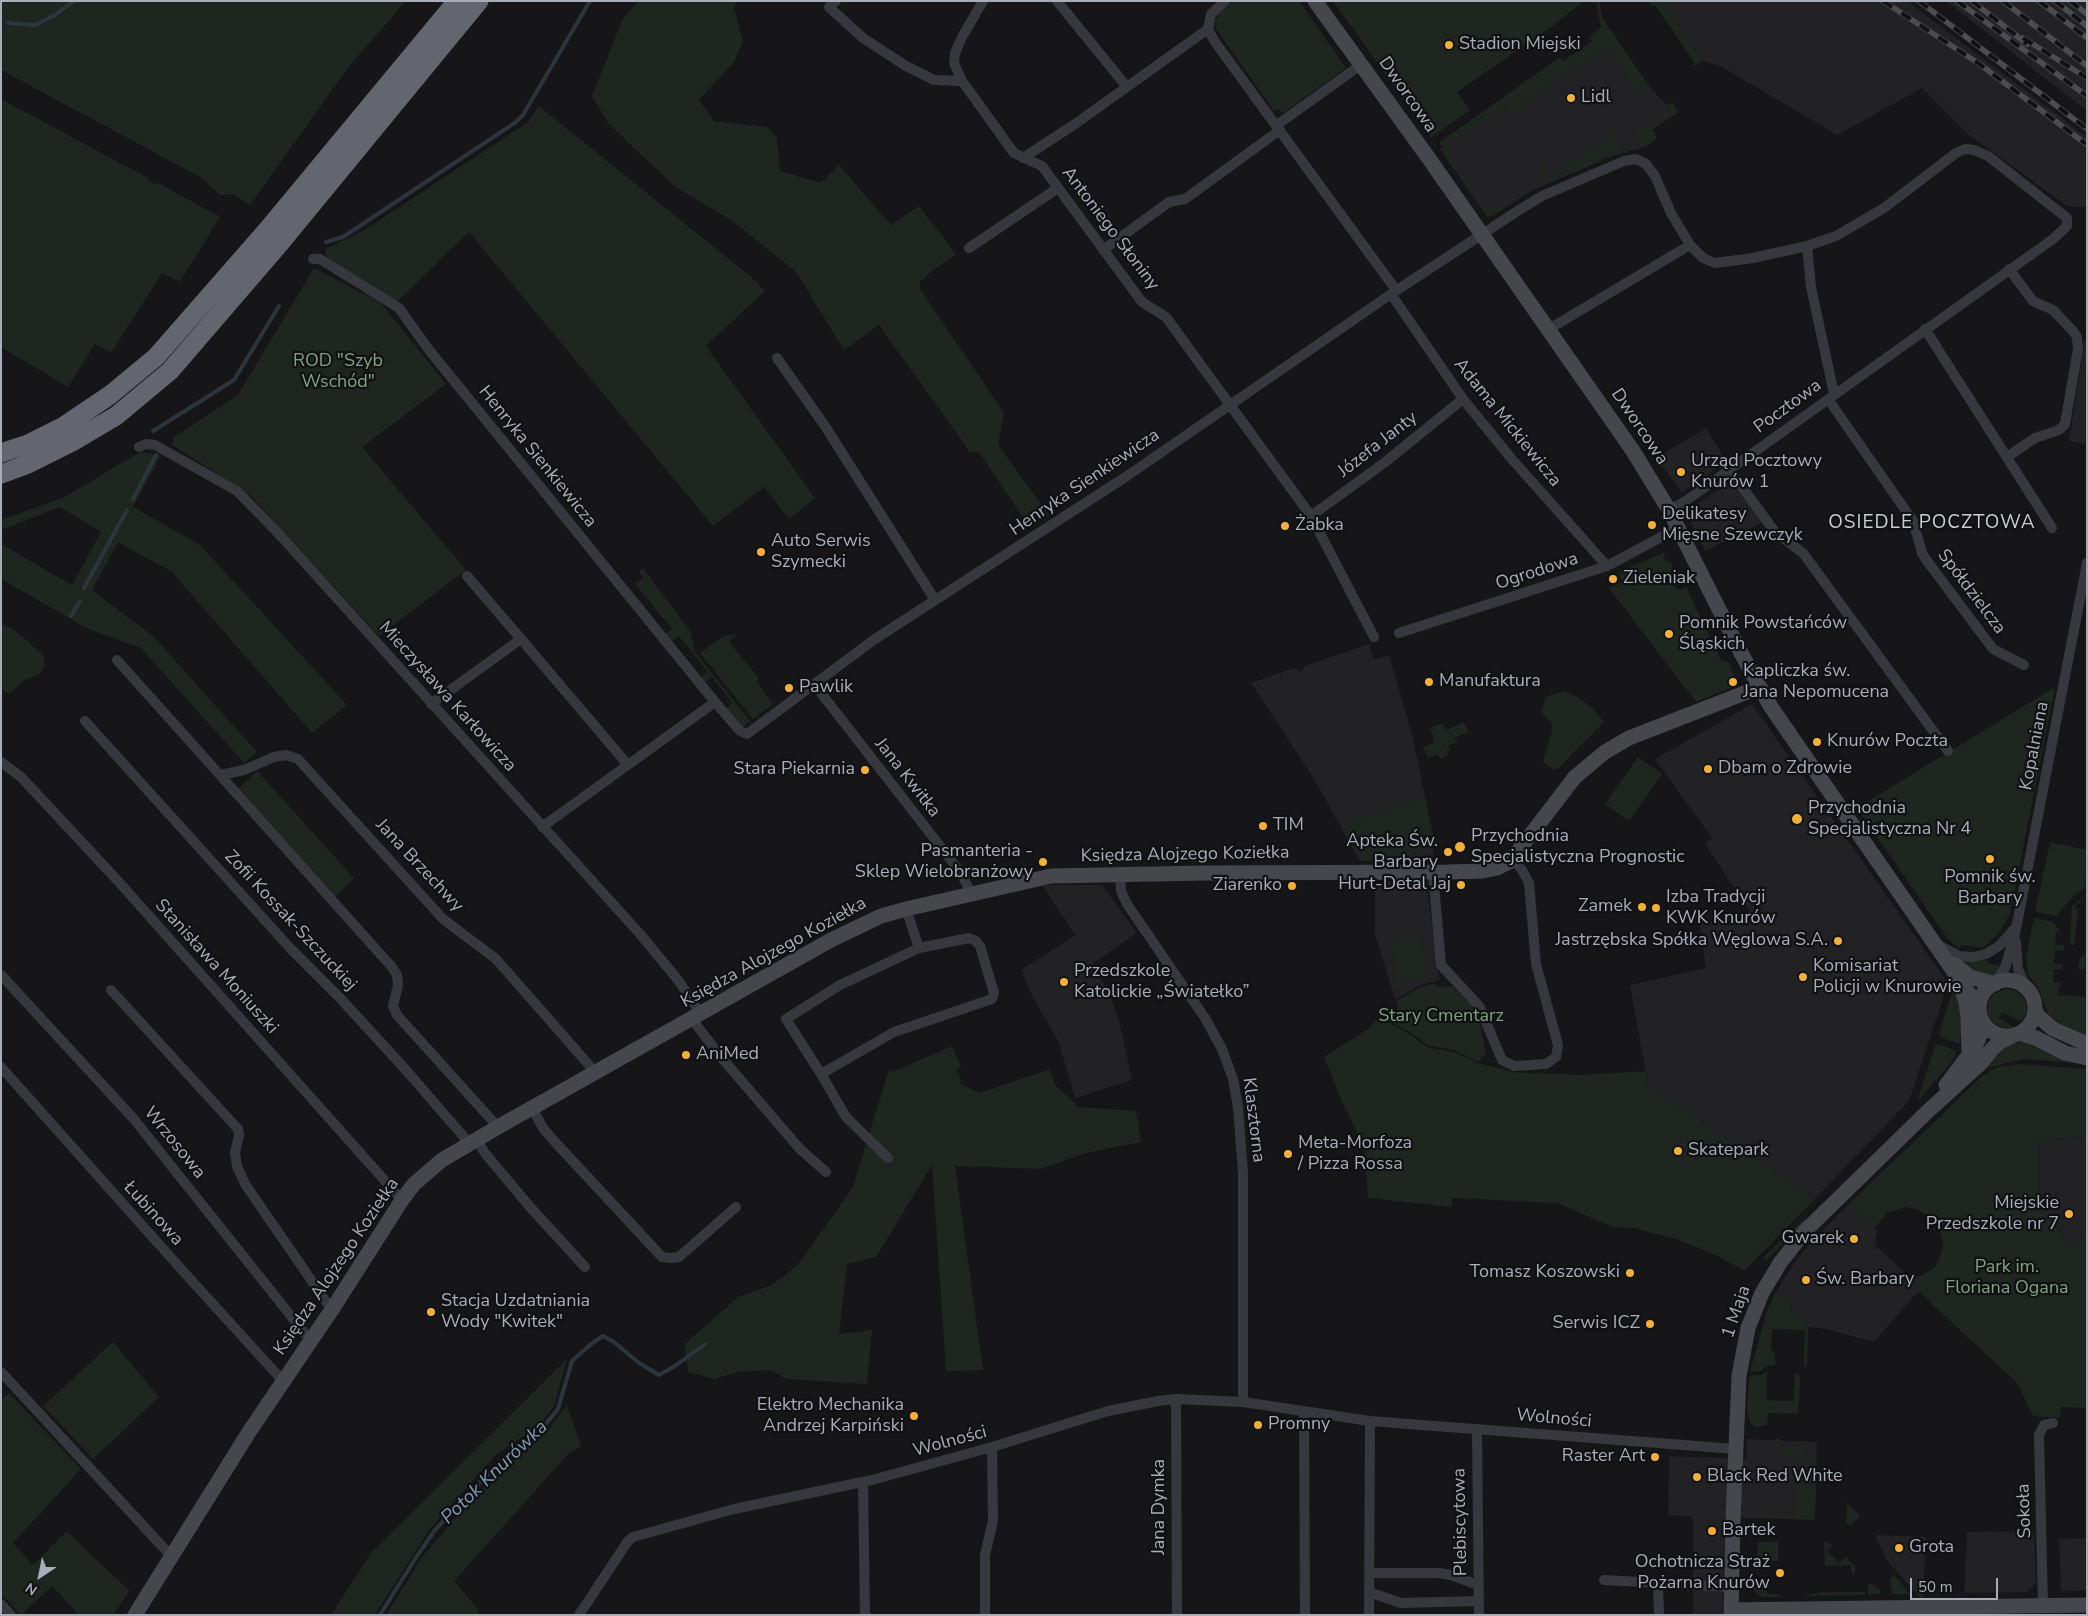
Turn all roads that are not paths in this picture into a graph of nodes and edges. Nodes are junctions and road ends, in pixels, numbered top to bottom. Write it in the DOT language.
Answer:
graph roads {
  1 [pos="457,1"];
  2 [pos="478,1"];
  3 [pos="983,1"];
  4 [pos="1057,1"];
  5 [pos="1225,1"];
  6 [pos="1315,1"];
  7 [pos="833,4"];
  8 [pos="1208,29"];
  9 [pos="1362,64"];
  10 [pos="962,81"];
  11 [pos="1127,87"];
  12 [pos="1279,128"];
  13 [pos="1024,158"];
  14 [pos="1058,188"];
  15 [pos="1482,235"];
  16 [pos="1690,245"];
  17 [pos="1807,246"];
  18 [pos="969,248"];
  19 [pos="1103,250"];
  20 [pos="313,259"];
  21 [pos="2009,269"];
  22 [pos="1394,292"];
  23 [pos="1549,329"];
  24 [pos="1925,330"];
  25 [pos="777,358"];
  26 [pos="1831,397"];
  27 [pos="1463,399"];
  28 [pos="1229,404"];
  29 [pos="138,448"];
  30 [pos="1,453"];
  31 [pos="2007,457"];
  32 [pos="1729,470"];
  33 [pos="1,474"];
  34 [pos="1669,510"];
  35 [pos="1311,516"];
  36 [pos="1678,528"];
  37 [pos="2052,528"];
  38 [pos="2087,563"];
  39 [pos="1607,566"];
  40 [pos="466,576"];
  41 [pos="935,600"];
  42 [pos="1400,633"];
  43 [pos="1374,637"];
  44 [pos="521,639"];
  45 [pos="117,660"];
  46 [pos="2024,665"];
  47 [pos="814,684"];
  48 [pos="1760,688"];
  49 [pos="715,702"];
  50 [pos="431,704"];
  51 [pos="85,721"];
  52 [pos="1948,751"];
  53 [pos="1,762"];
  54 [pos="628,764"];
  55 [pos="220,775"];
  56 [pos="542,827"];
  57 [pos="1513,858"];
  58 [pos="1432,872"];
  59 [pos="1120,874"];
  60 [pos="971,893"];
  61 [pos="906,909"];
  62 [pos="2016,930"];
  63 [pos="1936,943"];
  64 [pos="919,948"];
  65 [pos="1,975"];
  66 [pos="1958,978"];
  67 [pos="1995,984"];
  68 [pos="2026,988"];
  69 [pos="111,990"];
  70 [pos="2035,1008"];
  71 [pos="1981,1014"];
  72 [pos="697,1016"];
  73 [pos="2015,1035"];
  74 [pos="2087,1044"];
  75 [pos="1969,1055"];
  76 [pos="2087,1058"];
  77 [pos="1,1067"];
  78 [pos="596,1073"];
  79 [pos="821,1074"];
  80 [pos="532,1108"];
  81 [pos="1926,1113"];
  82 [pos="498,1127"];
  83 [pos="473,1142"];
  84 [pos="888,1158"];
  85 [pos="826,1172"];
  86 [pos="402,1200"];
  87 [pos="736,1207"];
  88 [pos="585,1268"];
  89 [pos="333,1308"];
  90 [pos="311,1341"];
  91 [pos="1,1372"];
  92 [pos="283,1381"];
  93 [pos="1176,1399"];
  94 [pos="1243,1402"];
  95 [pos="1304,1412"];
  96 [pos="1370,1421"];
  97 [pos="2053,1423"];
  98 [pos="1477,1429"];
  99 [pos="992,1447"];
  100 [pos="1736,1449"];
  101 [pos="863,1482"];
  102 [pos="172,1557"];
  103 [pos="1369,1573"];
  104 [pos="1604,1580"];
  105 [pos="1658,1583"];
  106 [pos="1478,1585"];
  107 [pos="1731,1587"];
  108 [pos="1369,1592"];
  109 [pos="1478,1602"];
  110 [pos="1,1604"];
  111 [pos="2087,1605"];
  112 [pos="2036,1609"];
  113 [pos="1889,1612"];
  114 [pos="1731,1613"];
  115 [pos="11,1615"];
  116 [pos="135,1615"];
  117 [pos="579,1615"];
  118 [pos="865,1615"];
  119 [pos="985,1615"];
  120 [pos="1177,1615"];
  121 [pos="1305,1615"];
  122 [pos="1369,1615"];
  123 [pos="1478,1615"];
  124 [pos="1659,1615"];
  1 -- 30 [label="highway"];
  2 -- 33 [label="highway"];
  3 -- 10 [label="street, Antoniego Słoniny"];
  4 -- 11 [label="street"];
  5 -- 8 [label="street"];
  6 -- 9 [label="street, Dworcowa"];
  7 -- 10 [label="street"];
  8 -- 11 [label="street"];
  8 -- 12 [label="street, Adama Mickiewicza"];
  9 -- 12 [label="street"];
  9 -- 15 [label="street, Dworcowa"];
  10 -- 13 [label="street, Antoniego Słoniny"];
  11 -- 13 [label="street"];
  12 -- 19 [label="street"];
  12 -- 22 [label="street, Adama Mickiewicza"];
  13 -- 14 [label="street, Antoniego Słoniny"];
  14 -- 18 [label="street"];
  14 -- 19 [label="street, Antoniego Słoniny"];
  15 -- 16 [label="street, Henryka Sienkiewicza"];
  15 -- 22 [label="street, Henryka Sienkiewicza"];
  15 -- 23 [label="street, Dworcowa"];
  16 -- 17 [label="street"];
  16 -- 23 [label="street"];
  17 -- 21 [label="street, Pocztowa"];
  17 -- 26 [label="street, Spółdzielcza"];
  19 -- 28 [label="street, Antoniego Słoniny"];
  20 -- 49 [label="street, Henryka Sienkiewicza"];
  21 -- 24 [label="street, Pocztowa"];
  21 -- 31 [label="street"];
  22 -- 27 [label="street, Adama Mickiewicza"];
  22 -- 28 [label="street, Henryka Sienkiewicza"];
  23 -- 34 [label="street, Dworcowa"];
  24 -- 26 [label="street, Pocztowa"];
  24 -- 31 [label="street"];
  25 -- 41 [label="street"];
  26 -- 32 [label="street, Pocztowa"];
  26 -- 46 [label="street, Spółdzielcza"];
  27 -- 35 [label="street, Józefa Janty"];
  27 -- 39 [label="street, Adama Mickiewicza"];
  28 -- 35 [label="street, Antoniego Słoniny"];
  28 -- 41 [label="street, Henryka Sienkiewicza"];
  29 -- 50 [label="street, Mieczysława Karłowicza"];
  31 -- 37 [label="street"];
  32 -- 34 [label="street, Pocztowa"];
  32 -- 52 [label="street"];
  34 -- 36 [label="street, Dworcowa"];
  35 -- 43 [label="street, Antoniego Słoniny"];
  36 -- 39 [label="street, Ogrodowa"];
  36 -- 48 [label="street, Dworcowa"];
  38 -- 62 [label="street, Kopalniana"];
  39 -- 42 [label="street, Ogrodowa"];
  40 -- 44 [label="street"];
  41 -- 47 [label="street, Henryka Sienkiewicza"];
  44 -- 50 [label="street"];
  44 -- 54 [label="street"];
  45 -- 55 [label="street"];
  47 -- 49 [label="street, Henryka Sienkiewicza"];
  47 -- 60 [label="street, Jana Kwitka"];
  48 -- 57 [label="street, Księdza Alojzego Koziełka"];
  48 -- 63 [label="street, Dworcowa"];
  49 -- 54 [label="street"];
  50 -- 56 [label="street, Mieczysława Karłowicza"];
  51 -- 83 [label="street, Zofii Kossak-Szczuckiej"];
  53 -- 86 [label="street, Stanisława Moniuszki"];
  54 -- 56 [label="street"];
  55 -- 78 [label="street, Jana Brzechwy"];
  55 -- 82 [label="street"];
  56 -- 72 [label="street, Mieczysława Karłowicza"];
  57 -- 58 [label="street, Księdza Alojzego Koziełka"];
  57 -- 58 [label="street"];
  58 -- 59 [label="street, Księdza Alojzego Koziełka"];
  59 -- 60 [label="street, Księdza Alojzego Koziełka"];
  59 -- 94 [label="street, Klasztorna"];
  60 -- 61 [label="street, Księdza Alojzego Koziełka"];
  61 -- 64 [label="street"];
  61 -- 72 [label="street, Księdza Alojzego Koziełka"];
  62 -- 63 [label="street"];
  62 -- 67 [label="street, Kopalniana"];
  62 -- 68 [label="street, Kopalniana"];
  63 -- 66 [label="street, Dworcowa"];
  63 -- 67 [label="street, Dworcowa"];
  64 -- 79 [label="street"];
  64 -- 79 [label="street"];
  65 -- 90 [label="street, Wrzosowa"];
  66 -- 71 [label="street, Dworcowa"];
  66 -- 75 [label="street"];
  67 -- 68 [label="street"];
  67 -- 71 [label="street"];
  68 -- 70 [label="street"];
  69 -- 89 [label="street"];
  70 -- 73 [label="street"];
  70 -- 74 [label="street"];
  71 -- 73 [label="street"];
  71 -- 75 [label="street, 1 Maja"];
  72 -- 78 [label="street, Księdza Alojzego Koziełka"];
  72 -- 85 [label="street, Mieczysława Karłowicza"];
  73 -- 76 [label="street"];
  73 -- 81 [label="street, 1 Maja"];
  75 -- 81 [label="street, 1 Maja"];
  77 -- 92 [label="street, Łubinowa"];
  78 -- 80 [label="street, Księdza Alojzego Koziełka"];
  79 -- 84 [label="street"];
  80 -- 82 [label="street, Księdza Alojzego Koziełka"];
  80 -- 87 [label="street"];
  81 -- 100 [label="street, 1 Maja"];
  82 -- 83 [label="street, Księdza Alojzego Koziełka"];
  83 -- 86 [label="street, Księdza Alojzego Koziełka"];
  83 -- 88 [label="street, Zofii Kossak-Szczuckiej"];
  86 -- 89 [label="street, Księdza Alojzego Koziełka"];
  89 -- 90 [label="street, Księdza Alojzego Koziełka"];
  90 -- 92 [label="street, Księdza Alojzego Koziełka"];
  91 -- 102 [label="street"];
  92 -- 102 [label="street, Księdza Alojzego Koziełka"];
  93 -- 94 [label="street, Wolności"];
  93 -- 99 [label="street, Wolności"];
  93 -- 120 [label="street, Jana Dymka"];
  94 -- 95 [label="street, Wolności"];
  95 -- 96 [label="street, Wolności"];
  95 -- 121 [label="street"];
  96 -- 98 [label="street, Wolności"];
  96 -- 103 [label="street"];
  97 -- 112 [label="street, Sokoła"];
  98 -- 100 [label="street, Wolności"];
  98 -- 106 [label="street, Plebiscytowa"];
  99 -- 101 [label="street, Wolności"];
  99 -- 119 [label="street"];
  100 -- 107 [label="street, 1 Maja"];
  101 -- 117 [label="street, Wolności"];
  101 -- 118 [label="street"];
  102 -- 116 [label="street, Księdza Alojzego Koziełka"];
  103 -- 106 [label="street"];
  103 -- 108 [label="street"];
  104 -- 105 [label="street"];
  105 -- 107 [label="street"];
  105 -- 124 [label="street"];
  106 -- 109 [label="street, Plebiscytowa"];
  107 -- 114 [label="street, 1 Maja"];
  108 -- 109 [label="street"];
  108 -- 122 [label="street"];
  109 -- 123 [label="street, Plebiscytowa"];
  110 -- 115 [label="street"];
  111 -- 112 [label="street"];
  112 -- 113 [label="street"];
  113 -- 114 [label="street"];
}
